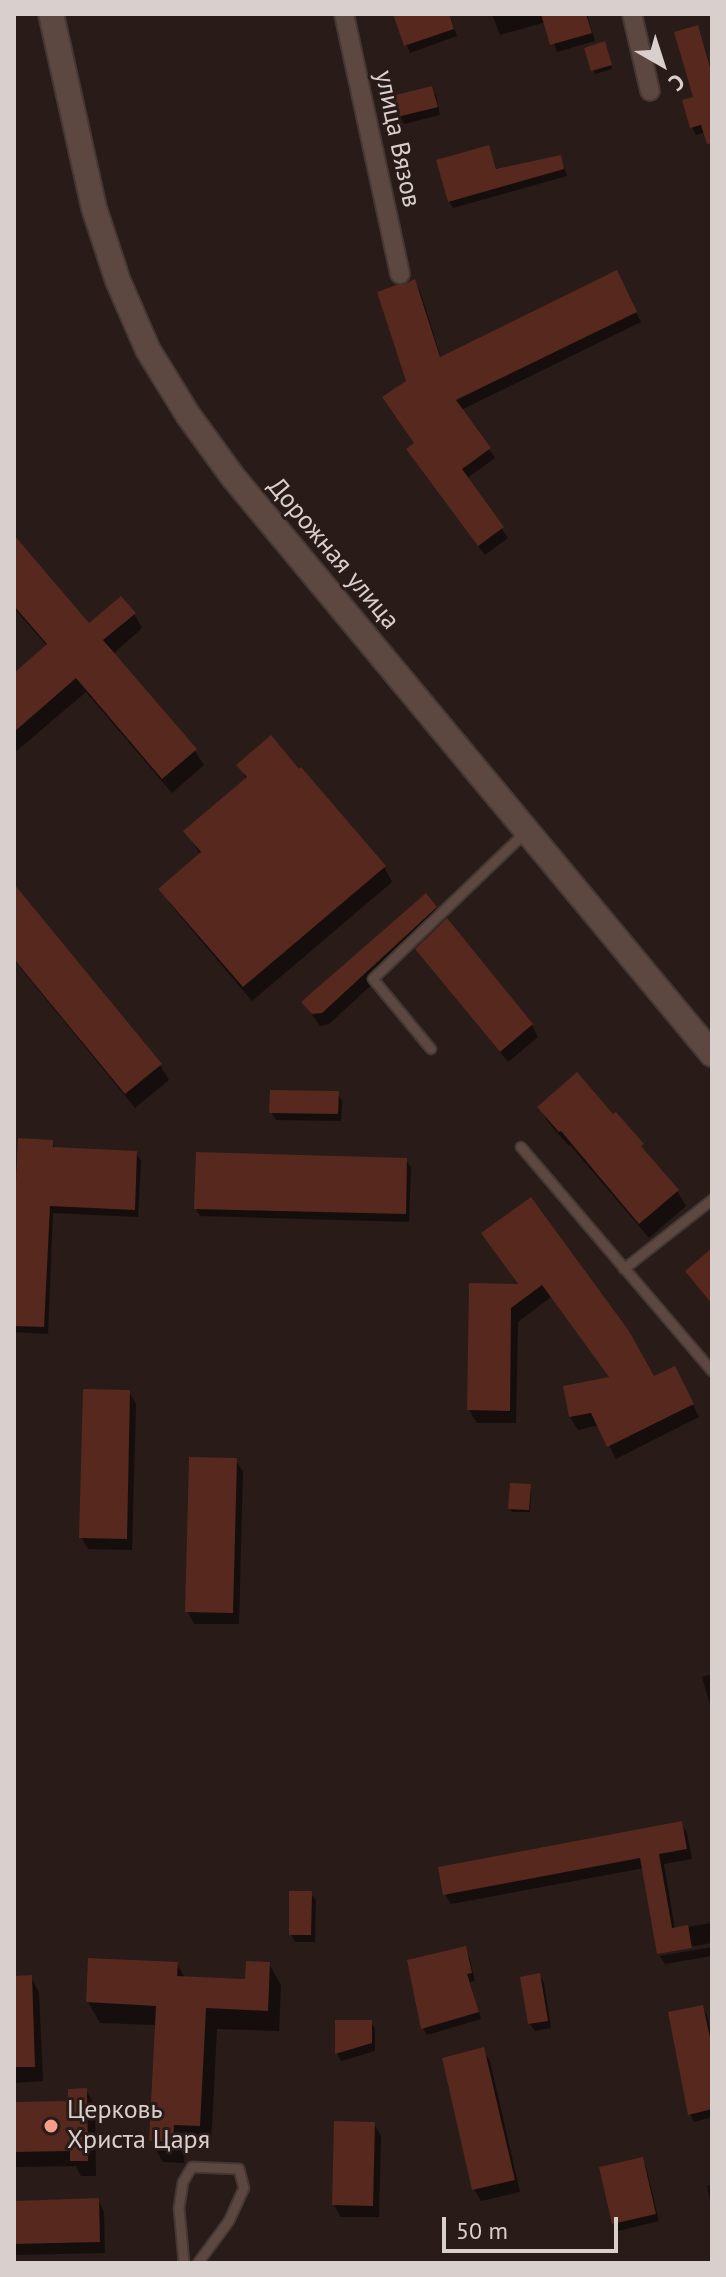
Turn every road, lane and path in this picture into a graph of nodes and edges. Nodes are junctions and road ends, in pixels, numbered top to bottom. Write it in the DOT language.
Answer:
graph roads {
  1 [pos="51,14"];
  2 [pos="344,14"];
  3 [pos="632,14"];
  4 [pos="650,91"];
  5 [pos="400,274"];
  6 [pos="526,832"];
  7 [pos="431,1049"];
  8 [pos="712,1054"];
  9 [pos="521,1147"];
  10 [pos="712,1200"];
  11 [pos="624,1269"];
  12 [pos="712,1371"];
  13 [pos="184,2263"];
  14 [pos="198,2263"];
  1 -- 6 [label="street, Дорожная улица"];
  2 -- 5 [label="street, улица Вязов"];
  3 -- 4 [label="street"];
  6 -- 7 [label="lane"];
  6 -- 8 [label="street, Дорожная улица"];
  9 -- 11 [label="lane"];
  10 -- 11 [label="lane"];
  11 -- 12 [label="lane"];
  13 -- 14 [label="lane"];
}
